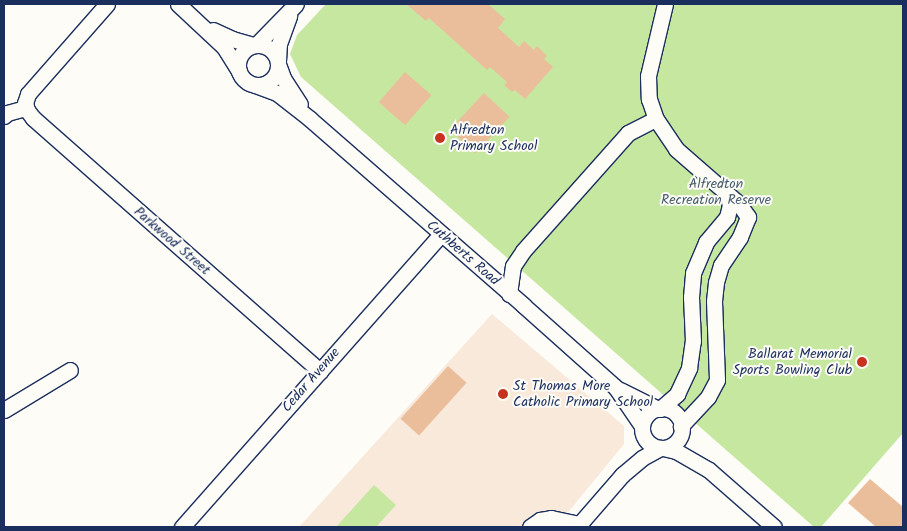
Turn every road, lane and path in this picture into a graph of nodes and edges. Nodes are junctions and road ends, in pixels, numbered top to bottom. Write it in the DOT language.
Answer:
graph roads {
  1 [pos="107,4"];
  2 [pos="178,4"];
  3 [pos="665,4"];
  4 [pos="293,7"];
  5 [pos="197,20"];
  6 [pos="254,45"];
  7 [pos="278,62"];
  8 [pos="239,71"];
  9 [pos="255,85"];
  10 [pos="26,108"];
  11 [pos="4,116"];
  12 [pos="310,118"];
  13 [pos="656,119"];
  14 [pos="728,200"];
  15 [pos="441,234"];
  16 [pos="509,294"];
  17 [pos="70,370"];
  18 [pos="320,371"];
  19 [pos="616,388"];
  20 [pos="659,409"];
  21 [pos="4,410"];
  22 [pos="681,427"];
  23 [pos="642,428"];
  24 [pos="662,448"];
  25 [pos="709,470"];
  26 [pos="622,475"];
  27 [pos="578,526"];
  28 [pos="182,527"];
  29 [pos="530,527"];
  30 [pos="774,527"];
  1 -- 10 [label="street"];
  2 -- 5 [label="street"];
  3 -- 13 [label="street"];
  4 -- 6 [label="street"];
  4 -- 7 [label="street"];
  5 -- 6 [label="street"];
  5 -- 8 [label="street"];
  6 -- 7 [label="street"];
  6 -- 8 [label="street"];
  7 -- 9 [label="street"];
  7 -- 12 [label="street, Cuthberts Road"];
  8 -- 9 [label="street"];
  9 -- 12 [label="street, Cuthberts Road"];
  10 -- 11 [label="street"];
  10 -- 18 [label="street, Parkwood Street"];
  12 -- 15 [label="street, Cuthberts Road"];
  13 -- 14 [label="street"];
  13 -- 16 [label="street"];
  14 -- 20 [label="street"];
  14 -- 22 [label="street"];
  15 -- 16 [label="street, Cuthberts Road"];
  15 -- 18 [label="street, Cedar Avenue"];
  16 -- 19 [label="street, Cuthberts Road"];
  17 -- 21 [label="street"];
  18 -- 28 [label="street, Cedar Avenue"];
  19 -- 20 [label="street, Cuthberts Road"];
  19 -- 23 [label="street, Cuthberts Road"];
  20 -- 22 [label="street"];
  20 -- 23 [label="street"];
  22 -- 24 [label="street"];
  22 -- 25 [label="street"];
  23 -- 24 [label="street"];
  23 -- 26 [label="street"];
  24 -- 25 [label="street"];
  24 -- 26 [label="street"];
  25 -- 30 [label="street"];
  26 -- 27 [label="street"];
  27 -- 29 [label="street"];
}
